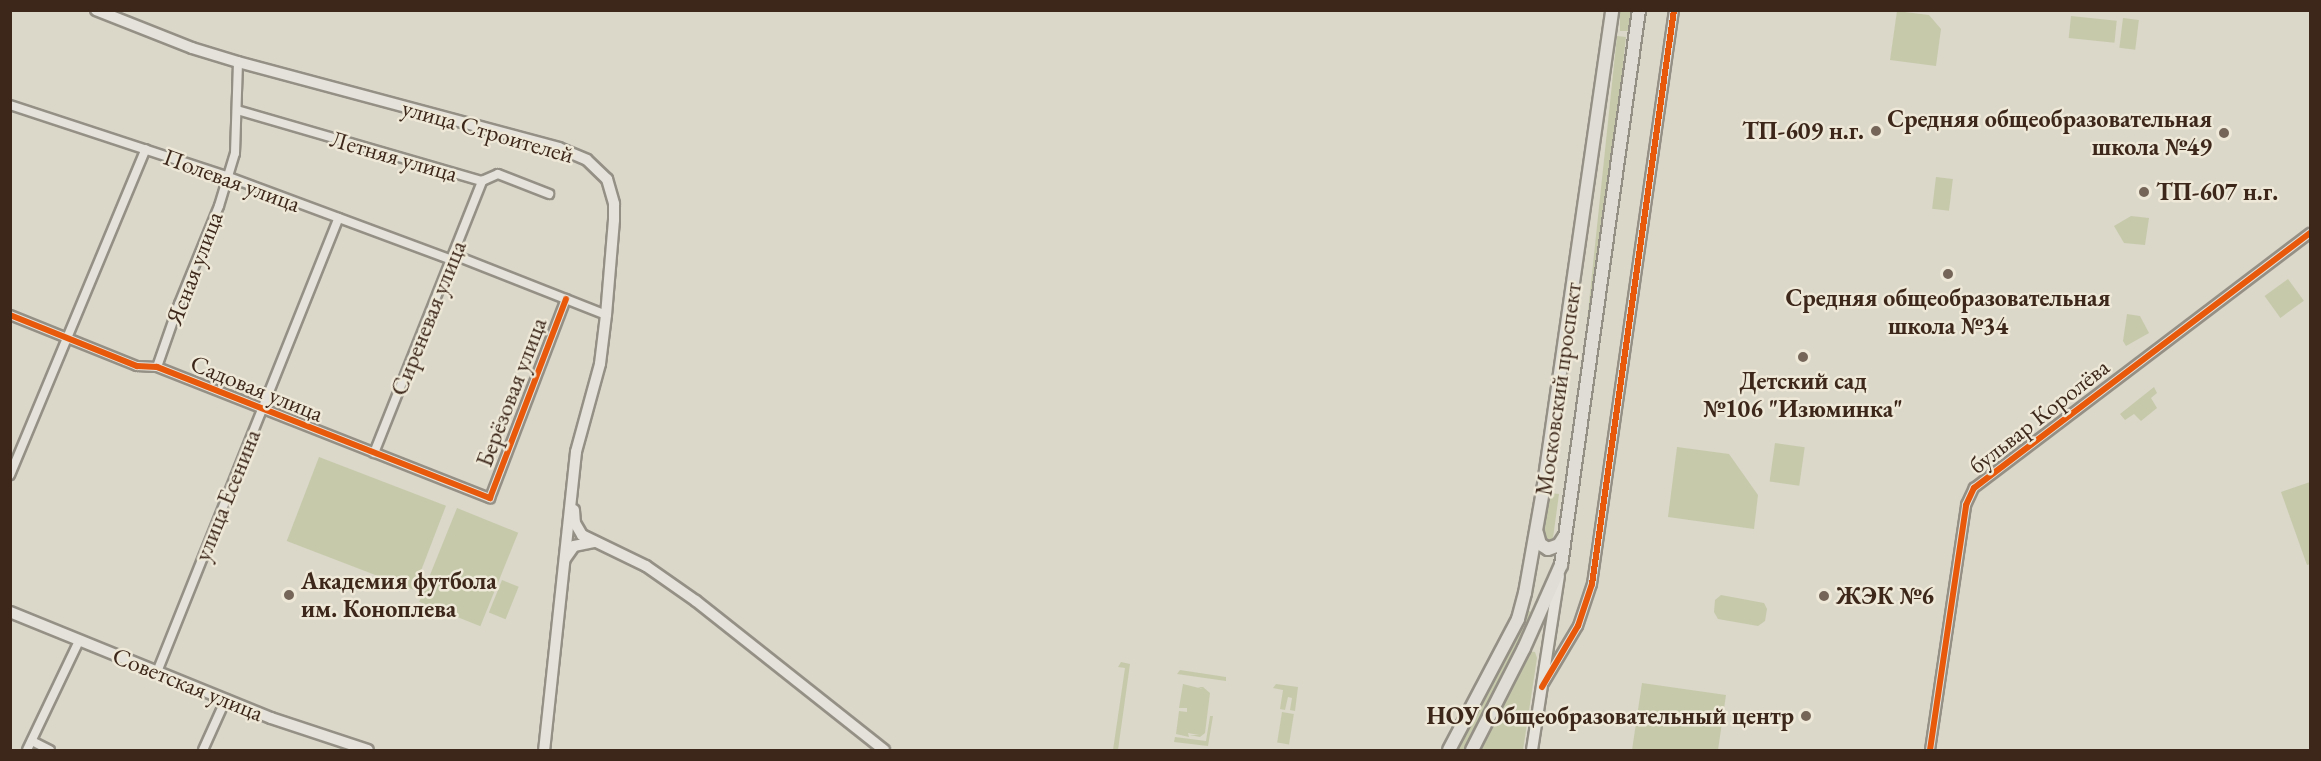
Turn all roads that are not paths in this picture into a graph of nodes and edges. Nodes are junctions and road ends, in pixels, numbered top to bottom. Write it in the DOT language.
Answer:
graph roads {
  1 [pos="96,10"];
  2 [pos="1612,10"];
  3 [pos="1639,10"];
  4 [pos="1674,10"];
  5 [pos="238,62"];
  6 [pos="10,105"];
  7 [pos="237,110"];
  8 [pos="146,149"];
  9 [pos="226,176"];
  10 [pos="482,182"];
  11 [pos="549,194"];
  12 [pos="339,218"];
  13 [pos="2310,233"];
  14 [pos="453,257"];
  15 [pos="567,299"];
  16 [pos="10,315"];
  17 [pos="606,315"];
  18 [pos="67,337"];
  19 [pos="157,367"];
  20 [pos="261,410"];
  21 [pos="576,452"];
  22 [pos="374,453"];
  23 [pos="10,476"];
  24 [pos="490,498"];
  25 [pos="1537,532"];
  26 [pos="1564,537"];
  27 [pos="594,542"];
  28 [pos="1561,565"];
  29 [pos="562,568"];
  30 [pos="10,612"];
  31 [pos="1537,617"];
  32 [pos="1518,619"];
  33 [pos="79,641"];
  34 [pos="1548,643"];
  35 [pos="1567,647"];
  36 [pos="157,672"];
  37 [pos="1542,687"];
  38 [pos="226,699"];
  39 [pos="32,741"];
  40 [pos="27,750"];
  41 [pos="50,750"];
  42 [pos="203,750"];
  43 [pos="368,750"];
  44 [pos="544,750"];
  45 [pos="884,750"];
  46 [pos="1449,750"];
  47 [pos="1472,750"];
  48 [pos="1532,750"];
  49 [pos="1930,750"];
  1 -- 5 [label="main road, улица Строителей"];
  2 -- 25 [label="main road, Московский проспект"];
  3 -- 26 [label="main road, Московский проспект"];
  4 -- 35 [label="street"];
  5 -- 7 [label="street, Ясная улица"];
  5 -- 17 [label="main road, улица Строителей"];
  6 -- 8 [label="street, Полевая улица"];
  7 -- 9 [label="street, Ясная улица"];
  7 -- 10 [label="street, Летняя улица"];
  8 -- 9 [label="street, Полевая улица"];
  8 -- 18 [label="street"];
  9 -- 12 [label="street, Полевая улица"];
  9 -- 19 [label="street, Ясная улица"];
  10 -- 11 [label="street, Летняя улица"];
  10 -- 14 [label="street, Сиреневая улица"];
  12 -- 14 [label="street, Полевая улица"];
  12 -- 20 [label="street, улица Есенина"];
  13 -- 49 [label="street, бульвар Королёва"];
  14 -- 15 [label="street, Полевая улица"];
  14 -- 22 [label="street, Сиреневая улица"];
  15 -- 17 [label="street, Полевая улица"];
  15 -- 24 [label="street, Берёзовая улица"];
  16 -- 18 [label="street, Садовая улица"];
  17 -- 21 [label="main road, улица Строителей"];
  18 -- 19 [label="street, Садовая улица"];
  18 -- 23 [label="street"];
  19 -- 20 [label="street, Садовая улица"];
  20 -- 22 [label="street, Садовая улица"];
  20 -- 36 [label="street, улица Есенина"];
  21 -- 27 [label="main road"];
  21 -- 29 [label="main road"];
  22 -- 24 [label="street, Садовая улица"];
  25 -- 26 [label="main road"];
  25 -- 32 [label="main road, Московский проспект"];
  26 -- 28 [label="main road, Московский проспект"];
  27 -- 29 [label="main road"];
  27 -- 45 [label="main road"];
  28 -- 31 [label="main road, Московский проспект"];
  28 -- 34 [label="main road, Московский проспект"];
  29 -- 44 [label="main road"];
  30 -- 33 [label="main road, Советская улица"];
  31 -- 32 [label="main road"];
  31 -- 47 [label="main road, Московский проспект"];
  32 -- 46 [label="main road, Московский проспект"];
  33 -- 36 [label="main road, Советская улица"];
  33 -- 39 [label="street"];
  34 -- 35 [label="street"];
  34 -- 37 [label="main road, Московский проспект"];
  35 -- 37 [label="street"];
  36 -- 38 [label="main road, Советская улица"];
  37 -- 48 [label="main road, Московский проспект"];
  38 -- 42 [label="street"];
  38 -- 43 [label="main road, Советская улица"];
  39 -- 40 [label="street"];
  39 -- 41 [label="street"];
}
